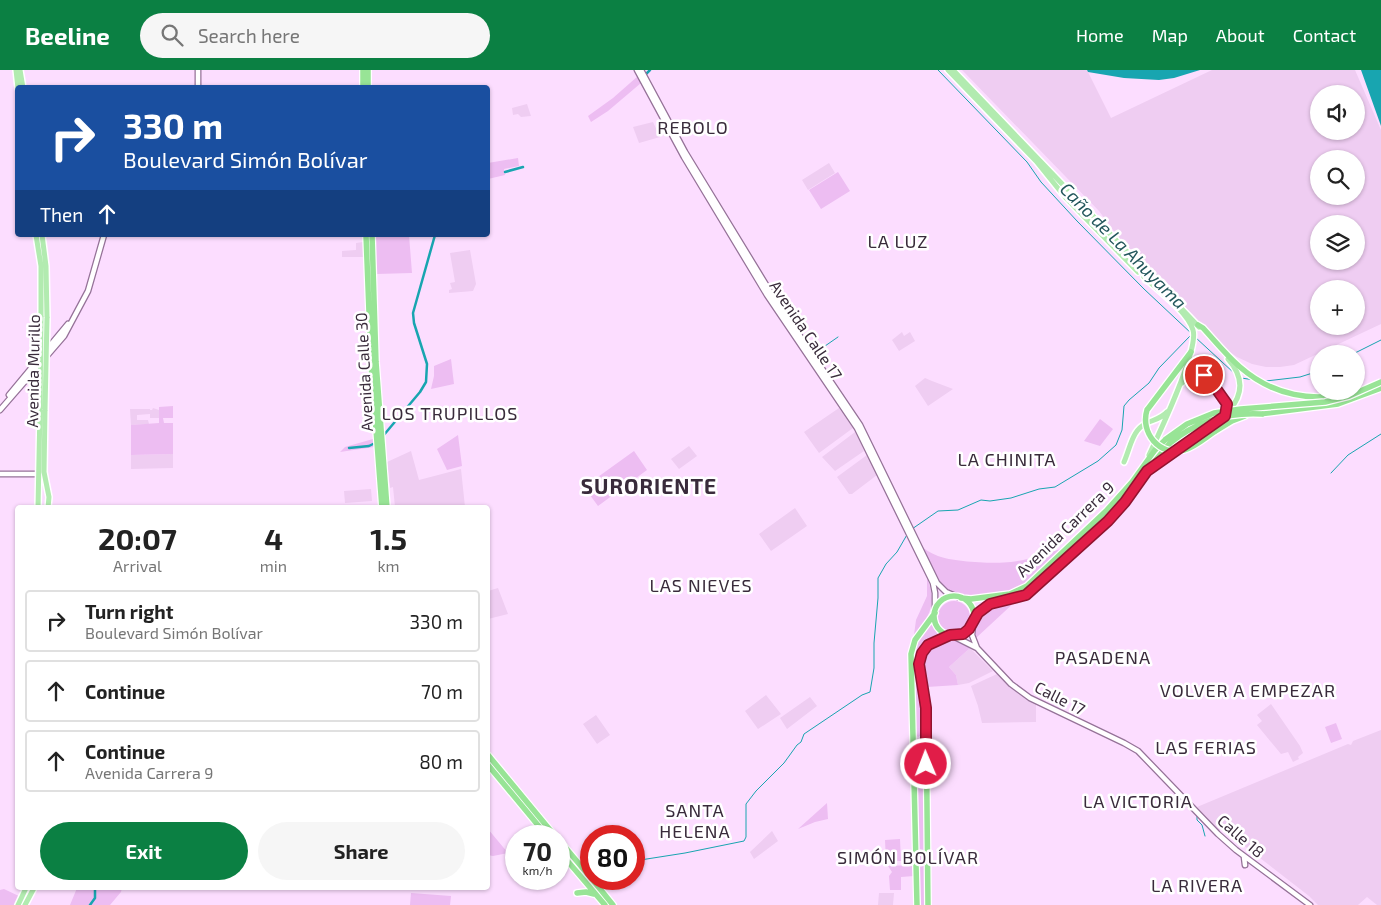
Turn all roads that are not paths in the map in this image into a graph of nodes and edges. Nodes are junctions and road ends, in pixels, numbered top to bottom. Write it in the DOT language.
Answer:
graph roads {
  1 [pos="16,70"];
  2 [pos="20,70"];
  3 [pos="198,70"];
  4 [pos="363,70"];
  5 [pos="368,70"];
  6 [pos="948,70"];
  7 [pos="953,70"];
  8 [pos="640,72"];
  9 [pos="18,85"];
  10 [pos="22,85"];
  11 [pos="198,85"];
  12 [pos="362,85"];
  13 [pos="368,85"];
  14 [pos="1037,160"];
  15 [pos="1066,189"];
  16 [pos="1072,194"];
  17 [pos="36,237"];
  18 [pos="42,237"];
  19 [pos="103,237"];
  20 [pos="366,237"];
  21 [pos="372,237"];
  22 [pos="1138,272"];
  23 [pos="1144,277"];
  24 [pos="44,317"];
  25 [pos="73,320"];
  26 [pos="1196,328"];
  27 [pos="1192,350"];
  28 [pos="1237,368"];
  29 [pos="1381,381"];
  30 [pos="1365,387"];
  31 [pos="1381,388"];
  32 [pos="1177,390"];
  33 [pos="1310,397"];
  34 [pos="0,406"];
  35 [pos="0,410"];
  36 [pos="1168,410"];
  37 [pos="1262,414"];
  38 [pos="1225,416"];
  39 [pos="1153,422"];
  40 [pos="1160,432"];
  41 [pos="379,440"];
  42 [pos="1168,441"];
  43 [pos="1124,462"];
  44 [pos="1145,468"];
  45 [pos="0,474"];
  46 [pos="41,474"];
  47 [pos="38,505"];
  48 [pos="48,505"];
  49 [pos="382,505"];
  50 [pos="387,505"];
  51 [pos="910,531"];
  52 [pos="959,597"];
  53 [pos="935,612"];
  54 [pos="973,622"];
  55 [pos="951,636"];
  56 [pos="977,648"];
  57 [pos="913,734"];
  58 [pos="926,734"];
  59 [pos="1141,755"];
  60 [pos="490,757"];
  61 [pos="490,767"];
  62 [pos="538,825"];
  63 [pos="546,825"];
  64 [pos="570,853"];
  65 [pos="1244,857"];
  66 [pos="570,864"];
  67 [pos="1254,864"];
  68 [pos="580,865"];
  69 [pos="25,890"];
  70 [pos="33,890"];
  71 [pos="601,890"];
  72 [pos="577,893"];
  73 [pos="595,894"];
  74 [pos="18,905"];
  75 [pos="25,905"];
  76 [pos="605,905"];
  77 [pos="613,905"];
  78 [pos="917,905"];
  79 [pos="928,905"];
  80 [pos="1310,905"];
  1 -- 9 [label="main road"];
  2 -- 10 [label="main road"];
  3 -- 11 [label="main road"];
  4 -- 12 [label="highway"];
  5 -- 13 [label="highway"];
  6 -- 14 [label="main road"];
  7 -- 14 [label="main road"];
  8 -- 51 [label="main road, Avenida Calle 17"];
  14 -- 15 [label="main road"];
  14 -- 22 [label="main road"];
  16 -- 26 [label="main road"];
  17 -- 24 [label="main road, Avenida Murillo"];
  18 -- 24 [label="main road, Avenida Murillo"];
  19 -- 25 [label="main road"];
  20 -- 41 [label="highway, Avenida Calle 30"];
  21 -- 41 [label="highway, Avenida Calle 30"];
  23 -- 26 [label="main road"];
  24 -- 46 [label="main road, Avenida Murillo, bridge"];
  25 -- 34 [label="main road"];
  25 -- 35 [label="main road"];
  26 -- 27 [label="main road"];
  26 -- 28 [label="highway"];
  27 -- 32 [label="main road"];
  27 -- 37 [label="highway, bridge"];
  28 -- 33 [label="highway"];
  28 -- 38 [label="main road"];
  29 -- 30 [label="highway, bridge"];
  29 -- 42 [label="highway, bridge"];
  31 -- 37 [label="highway"];
  32 -- 36 [label="main road"];
  32 -- 38 [label="main road"];
  36 -- 39 [label="main road"];
  36 -- 40 [label="main road"];
  37 -- 42 [label="highway, bridge"];
  38 -- 44 [label="main road"];
  39 -- 40 [label="main road"];
  39 -- 43 [label="main road"];
  40 -- 44 [label="main road"];
  41 -- 49 [label="highway, Avenida Calle 30"];
  41 -- 50 [label="highway, Avenida Calle 30"];
  42 -- 44 [label="highway, Avenida Carrera 9"];
  44 -- 52 [label="highway, Avenida Carrera 9"];
  44 -- 54 [label="highway, Avenida Carrera 9"];
  45 -- 46 [label="main road"];
  46 -- 47 [label="main road, Avenida Murillo"];
  46 -- 48 [label="main road, Avenida Murillo"];
  51 -- 52 [label="main road, Avenida Calle 17"];
  51 -- 53 [label="main road, Avenida Calle 17"];
  52 -- 53 [label="highway"];
  52 -- 54 [label="highway"];
  53 -- 55 [label="highway"];
  53 -- 57 [label="highway"];
  54 -- 55 [label="highway"];
  54 -- 56 [label="main road"];
  55 -- 56 [label="main road, Calle 17"];
  55 -- 58 [label="highway"];
  56 -- 59 [label="main road, Calle 17"];
  57 -- 58 [label="highway"];
  57 -- 78 [label="highway"];
  58 -- 79 [label="highway"];
  59 -- 65 [label="main road, Calle 18"];
  60 -- 63 [label="highway"];
  61 -- 62 [label="highway"];
  64 -- 68 [label="highway"];
  65 -- 67 [label="main road, Calle 18"];
  65 -- 67 [label="main road"];
  66 -- 73 [label="highway"];
  67 -- 80 [label="main road, Calle 18"];
  69 -- 74 [label="main road"];
  70 -- 75 [label="main road"];
  71 -- 77 [label="highway"];
  72 -- 73 [label="highway"];
  73 -- 76 [label="highway"];
}
